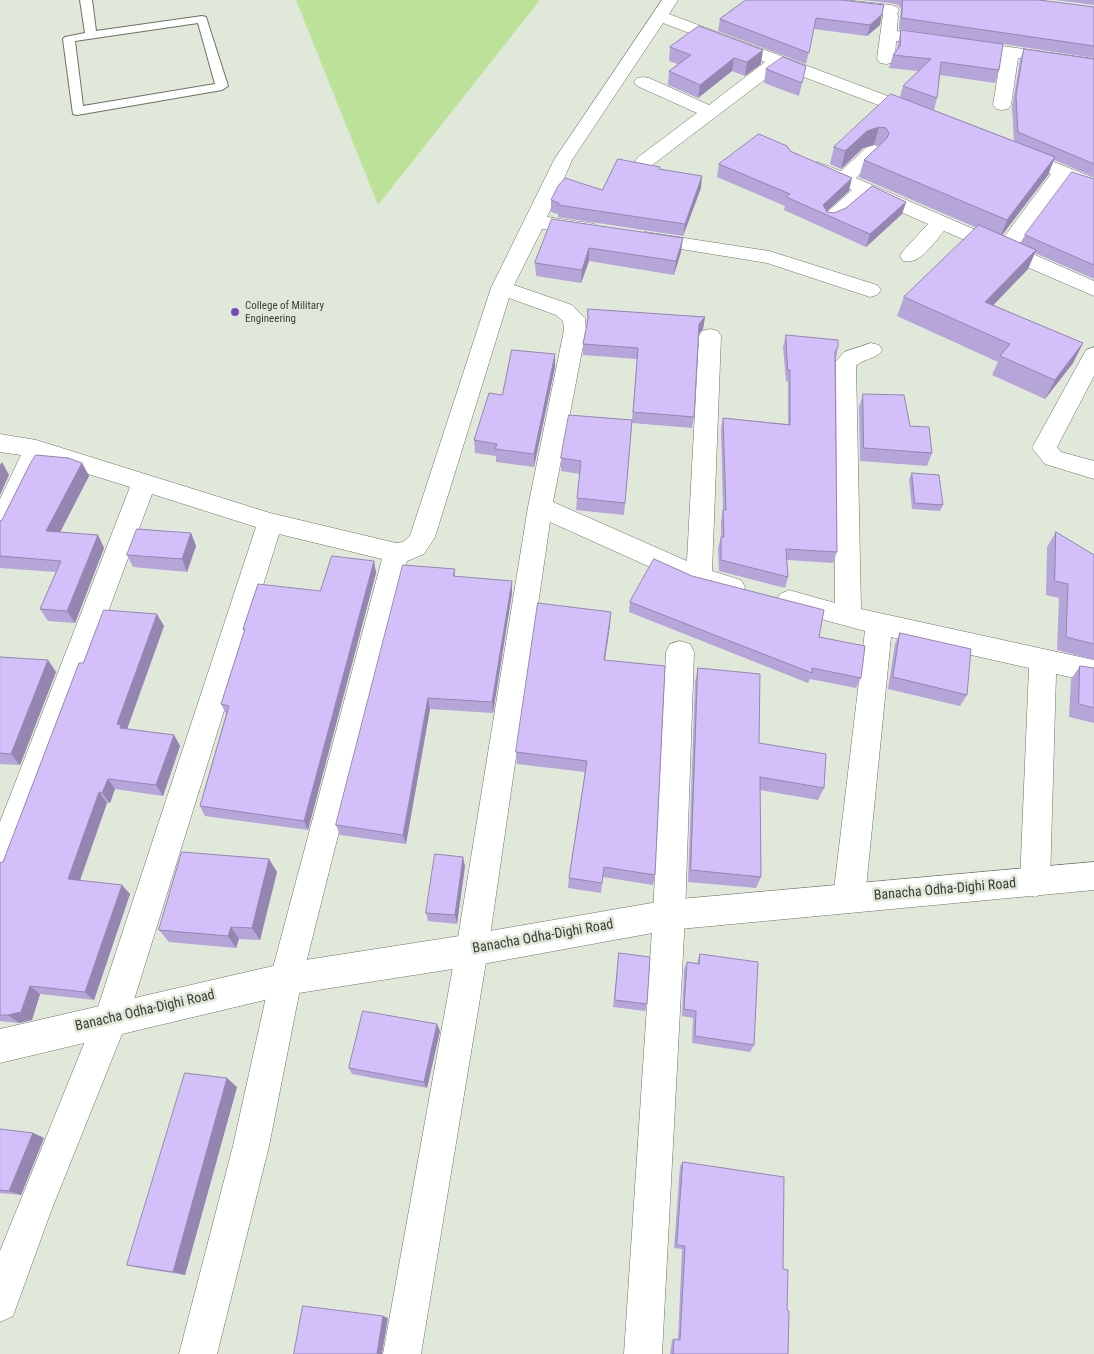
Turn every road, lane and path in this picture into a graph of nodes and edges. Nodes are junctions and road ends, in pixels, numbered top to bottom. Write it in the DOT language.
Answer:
graph roads {
  1 [pos="86,0"];
  2 [pos="670,0"];
  3 [pos="800,0"];
  4 [pos="892,5"];
  5 [pos="658,16"];
  6 [pos="91,35"];
  7 [pos="888,35"];
  8 [pos="1010,52"];
  9 [pos="886,59"];
  10 [pos="777,62"];
  11 [pos="1087,63"];
  12 [pos="1094,76"];
  13 [pos="643,82"];
  14 [pos="1002,105"];
  15 [pos="710,112"];
  16 [pos="938,122"];
  17 [pos="1000,147"];
  18 [pos="874,151"];
  19 [pos="644,162"];
  20 [pos="803,162"];
  21 [pos="1062,173"];
  22 [pos="843,180"];
  23 [pos="1094,185"];
  24 [pos="865,189"];
  25 [pos="831,219"];
  26 [pos="535,222"];
  27 [pos="941,222"];
  28 [pos="1004,250"];
  29 [pos="910,256"];
  30 [pos="502,288"];
  31 [pos="1094,289"];
  32 [pos="870,290"];
  33 [pos="710,336"];
  34 [pos="871,350"];
  35 [pos="1094,355"];
  36 [pos="0,443"];
  37 [pos="36,449"];
  38 [pos="1094,470"];
  39 [pos="144,483"];
  40 [pos="540,508"];
  41 [pos="270,522"];
  42 [pos="0,526"];
  43 [pos="396,553"];
  44 [pos="699,578"];
  45 [pos="848,617"];
  46 [pos="879,623"];
  47 [pos="680,652"];
  48 [pos="1043,660"];
  49 [pos="1094,670"];
  50 [pos="0,860"];
  51 [pos="1094,876"];
  52 [pos="1035,882"];
  53 [pos="849,898"];
  54 [pos="669,914"];
  55 [pos="472,950"];
  56 [pos="286,979"];
  57 [pos="111,1019"];
  58 [pos="0,1046"];
  59 [pos="0,1303"];
  60 [pos="198,1354"];
  61 [pos="402,1354"];
  62 [pos="643,1354"];
  1 -- 6 [label="lane"];
  2 -- 5 [label="street"];
  3 -- 4 [label="street"];
  4 -- 7 [label="street"];
  5 -- 10 [label="street"];
  5 -- 26 [label="street"];
  6 -- 6 [label="lane"];
  7 -- 8 [label="street"];
  7 -- 9 [label="street"];
  8 -- 11 [label="street"];
  8 -- 14 [label="street"];
  10 -- 15 [label="street"];
  10 -- 16 [label="street"];
  11 -- 12 [label="street"];
  13 -- 15 [label="street"];
  15 -- 19 [label="street"];
  17 -- 21 [label="street"];
  18 -- 22 [label="street"];
  20 -- 22 [label="street"];
  21 -- 23 [label="street"];
  21 -- 28 [label="street"];
  22 -- 24 [label="street"];
  24 -- 25 [label="street"];
  24 -- 27 [label="street"];
  26 -- 30 [label="street"];
  26 -- 32 [label="street"];
  27 -- 28 [label="street"];
  27 -- 29 [label="street"];
  28 -- 31 [label="street"];
  30 -- 40 [label="street"];
  30 -- 43 [label="street"];
  33 -- 44 [label="street"];
  34 -- 45 [label="street"];
  35 -- 38 [label="street"];
  36 -- 37 [label="street"];
  37 -- 39 [label="street"];
  37 -- 42 [label="street"];
  39 -- 41 [label="street"];
  39 -- 50 [label="street"];
  40 -- 44 [label="street"];
  40 -- 55 [label="street"];
  41 -- 43 [label="street"];
  41 -- 57 [label="street"];
  43 -- 56 [label="street"];
  44 -- 45 [label="street"];
  45 -- 46 [label="street"];
  46 -- 48 [label="street"];
  46 -- 53 [label="street"];
  47 -- 54 [label="street"];
  48 -- 49 [label="street"];
  48 -- 52 [label="street"];
  51 -- 52 [label="street, Banacha Odha-Dighi Road"];
  52 -- 53 [label="street, Banacha Odha-Dighi Road"];
  53 -- 54 [label="street, Banacha Odha-Dighi Road"];
  54 -- 55 [label="street, Banacha Odha-Dighi Road"];
  54 -- 62 [label="street"];
  55 -- 56 [label="street, Banacha Odha-Dighi Road"];
  55 -- 61 [label="street"];
  56 -- 57 [label="street, Banacha Odha-Dighi Road"];
  56 -- 60 [label="street"];
  57 -- 58 [label="street, Banacha Odha-Dighi Road"];
  57 -- 59 [label="street"];
}
